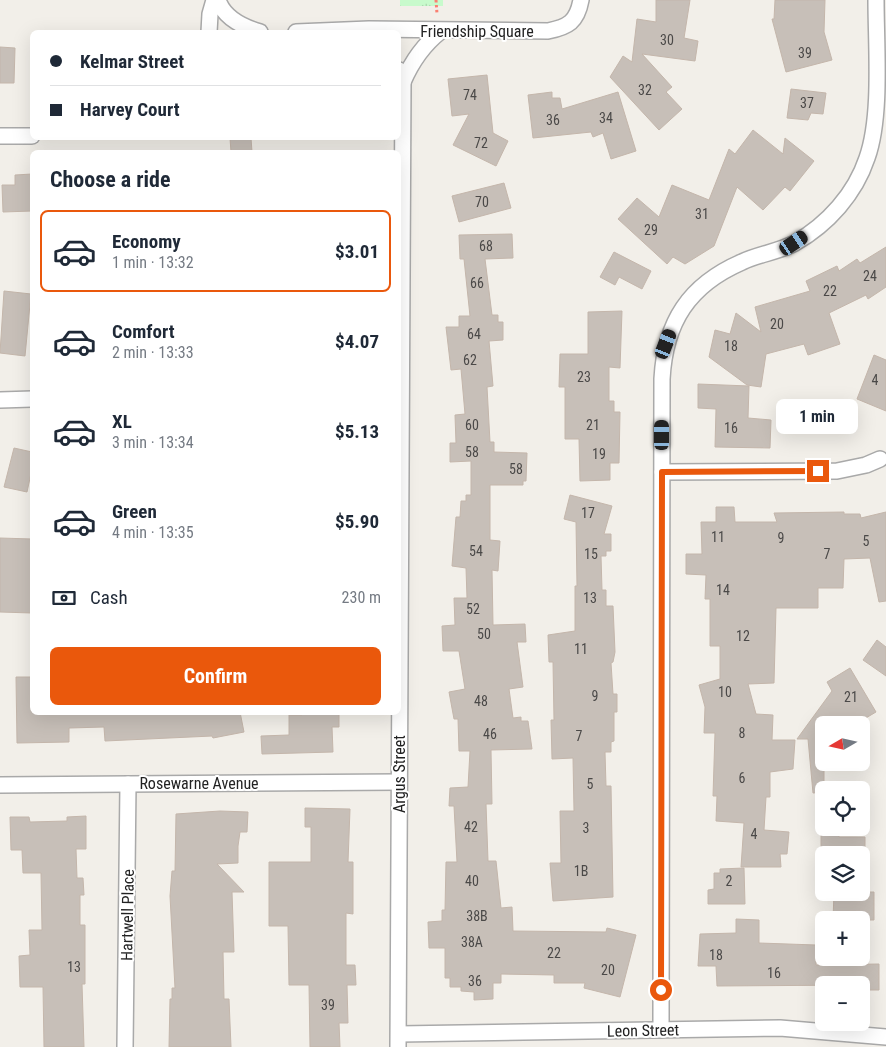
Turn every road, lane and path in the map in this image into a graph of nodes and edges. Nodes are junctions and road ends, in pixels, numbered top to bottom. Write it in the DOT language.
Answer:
graph roads {
  1 [pos="216,0"];
  2 [pos="581,0"];
  3 [pos="876,0"];
  4 [pos="209,30"];
  5 [pos="253,30"];
  6 [pos="401,31"];
  7 [pos="441,31"];
  8 [pos="401,76"];
  9 [pos="0,136"];
  10 [pos="30,136"];
  11 [pos="30,399"];
  12 [pos="0,400"];
  13 [pos="880,459"];
  14 [pos="662,472"];
  15 [pos="399,715"];
  16 [pos="399,782"];
  17 [pos="128,784"];
  18 [pos="0,785"];
  19 [pos="661,1030"];
  20 [pos="886,1037"];
  21 [pos="399,1040"];
  22 [pos="124,1047"];
  1 -- 4 [label="street"];
  1 -- 5 [label="street"];
  2 -- 7 [label="street, Friendship Square"];
  3 -- 14 [label="street"];
  6 -- 7 [label="street, Friendship Square"];
  7 -- 8 [label="street, Argus Street"];
  9 -- 10 [label="street"];
  11 -- 12 [label="street"];
  13 -- 14 [label="street"];
  14 -- 19 [label="street"];
  15 -- 16 [label="street, Argus Street"];
  16 -- 17 [label="street, Rosewarne Avenue"];
  16 -- 21 [label="street, Argus Street"];
  17 -- 18 [label="street, Rosewarne Avenue"];
  17 -- 22 [label="street, Hartwell Place"];
  19 -- 20 [label="street, Leon Street"];
  19 -- 21 [label="street, Leon Street"];
}
